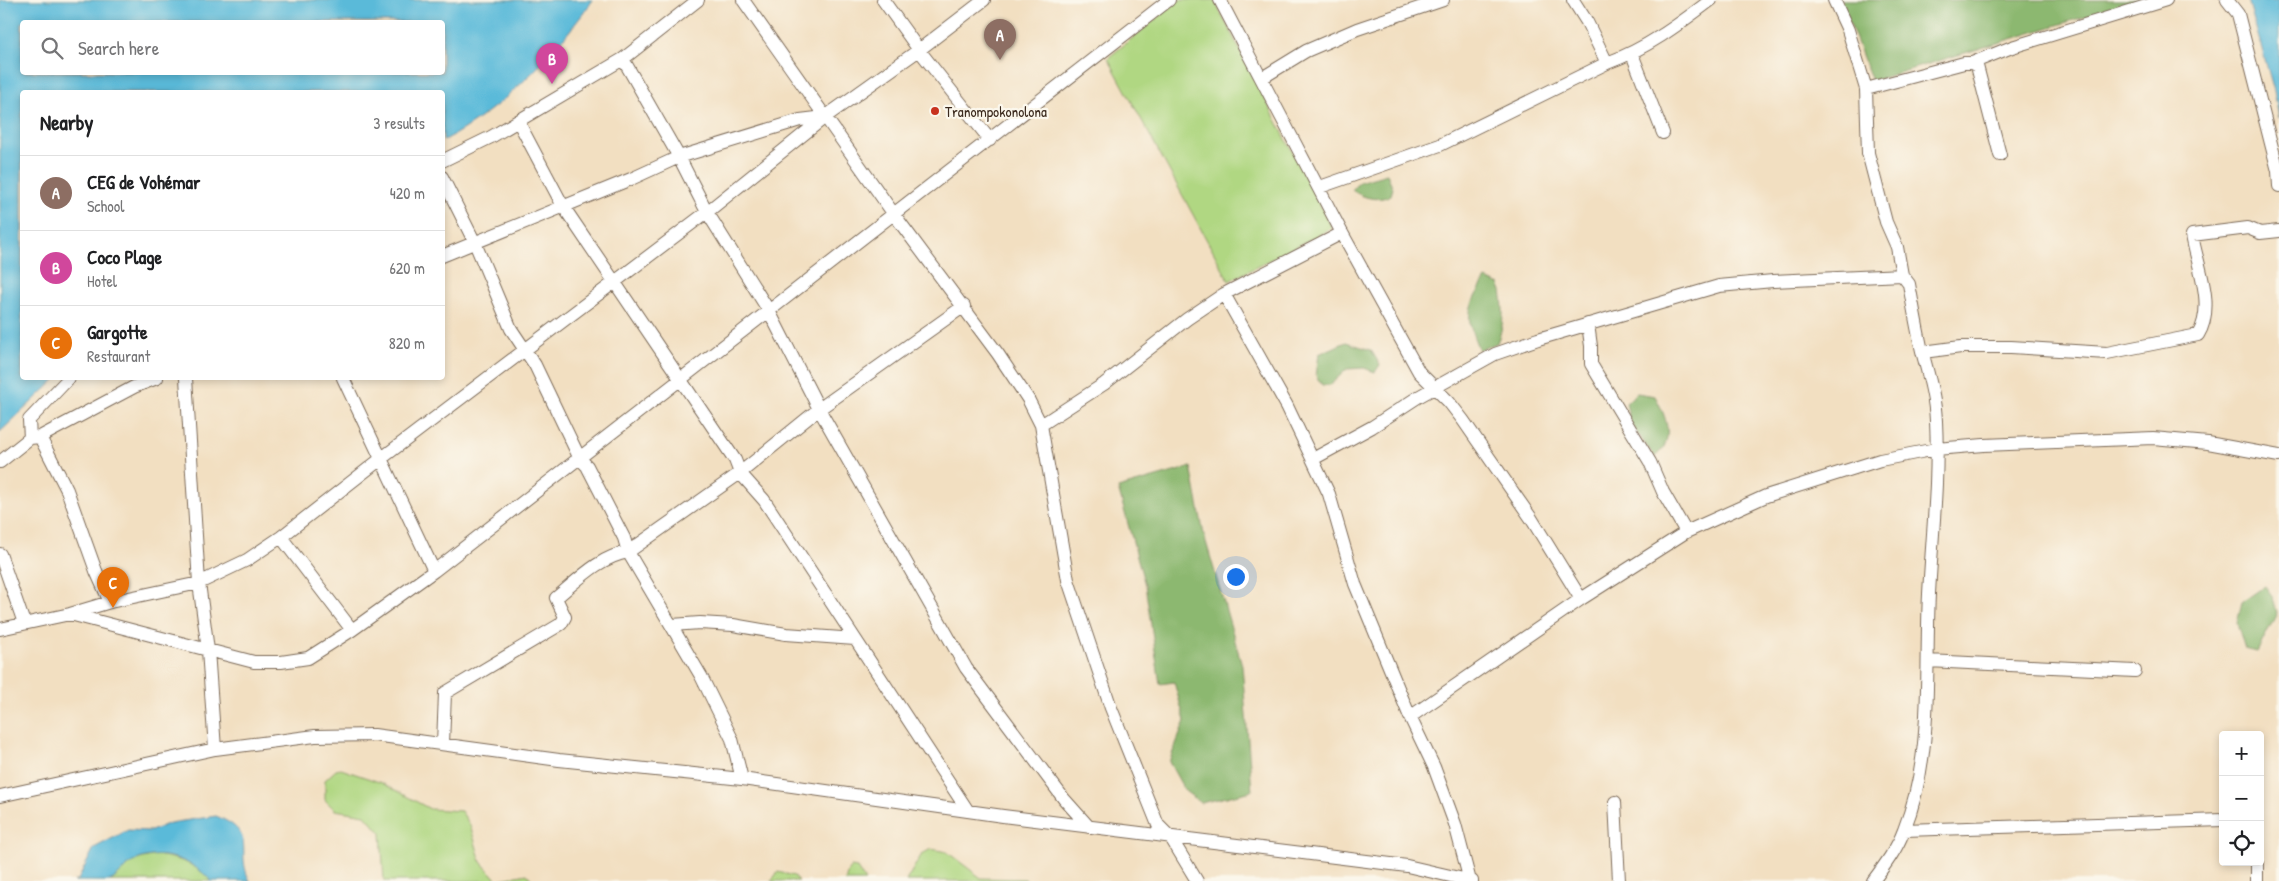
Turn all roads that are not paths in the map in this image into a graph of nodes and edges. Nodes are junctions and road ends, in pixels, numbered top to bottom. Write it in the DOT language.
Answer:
graph roads {
  1 [pos="698,0"];
  2 [pos="742,0"];
  3 [pos="883,0"];
  4 [pos="984,0"];
  5 [pos="1169,0"];
  6 [pos="1220,0"];
  7 [pos="1443,0"];
  8 [pos="1573,0"];
  9 [pos="1711,0"];
  10 [pos="1834,0"];
  11 [pos="2166,0"];
  12 [pos="2227,0"];
  13 [pos="919,50"];
  14 [pos="1632,54"];
  15 [pos="623,58"];
  16 [pos="1607,63"];
  17 [pos="1972,63"];
  18 [pos="1262,78"];
  19 [pos="1866,89"];
  20 [pos="825,117"];
  21 [pos="518,121"];
  22 [pos="1664,133"];
  23 [pos="990,140"];
  24 [pos="2000,155"];
  25 [pos="679,157"];
  26 [pos="445,159"];
  27 [pos="445,183"];
  28 [pos="2279,186"];
  29 [pos="1320,187"];
  30 [pos="563,206"];
  31 [pos="707,212"];
  32 [pos="893,213"];
  33 [pos="2279,231"];
  34 [pos="1342,233"];
  35 [pos="475,243"];
  36 [pos="445,255"];
  37 [pos="1902,275"];
  38 [pos="615,281"];
  39 [pos="1224,294"];
  40 [pos="964,306"];
  41 [pos="769,311"];
  42 [pos="1588,324"];
  43 [pos="525,349"];
  44 [pos="1923,352"];
  45 [pos="67,380"];
  46 [pos="152,380"];
  47 [pos="186,380"];
  48 [pos="344,380"];
  49 [pos="680,381"];
  50 [pos="1435,388"];
  51 [pos="819,409"];
  52 [pos="1041,425"];
  53 [pos="35,437"];
  54 [pos="1936,449"];
  55 [pos="2279,456"];
  56 [pos="382,458"];
  57 [pos="580,459"];
  58 [pos="1313,459"];
  59 [pos="0,462"];
  60 [pos="740,473"];
  61 [pos="1686,532"];
  62 [pos="281,537"];
  63 [pos="628,552"];
  64 [pos="0,554"];
  65 [pos="434,571"];
  66 [pos="199,583"];
  67 [pos="1581,599"];
  68 [pos="110,602"];
  69 [pos="70,614"];
  70 [pos="24,623"];
  71 [pos="672,625"];
  72 [pos="0,629"];
  73 [pos="352,630"];
  74 [pos="855,638"];
  75 [pos="208,650"];
  76 [pos="1928,661"];
  77 [pos="2135,671"];
  78 [pos="1410,717"];
  79 [pos="443,744"];
  80 [pos="215,749"];
  81 [pos="742,779"];
  82 [pos="0,796"];
  83 [pos="1615,802"];
  84 [pos="968,811"];
  85 [pos="2219,820"];
  86 [pos="1089,827"];
  87 [pos="1904,830"];
  88 [pos="1171,838"];
  89 [pos="2257,866"];
  90 [pos="1198,881"];
  91 [pos="1470,881"];
  92 [pos="1619,881"];
  93 [pos="1873,881"];
  94 [pos="2257,881"];
  1 -- 15 [label="street"];
  2 -- 20 [label="street"];
  3 -- 13 [label="street"];
  4 -- 13 [label="street"];
  5 -- 23 [label="street"];
  6 -- 18 [label="street"];
  7 -- 18 [label="street"];
  8 -- 16 [label="street"];
  9 -- 14 [label="street"];
  10 -- 19 [label="street"];
  11 -- 17 [label="street"];
  12 -- 28 [label="street"];
  13 -- 20 [label="street"];
  13 -- 23 [label="street"];
  14 -- 16 [label="street"];
  14 -- 22 [label="street"];
  15 -- 21 [label="street"];
  15 -- 25 [label="street"];
  16 -- 29 [label="street"];
  17 -- 19 [label="street"];
  17 -- 24 [label="street"];
  18 -- 29 [label="street"];
  19 -- 37 [label="street"];
  20 -- 25 [label="street"];
  20 -- 31 [label="street"];
  20 -- 32 [label="street"];
  21 -- 26 [label="street"];
  21 -- 30 [label="street"];
  23 -- 32 [label="street"];
  25 -- 30 [label="street"];
  25 -- 31 [label="street"];
  27 -- 35 [label="street"];
  29 -- 34 [label="street"];
  30 -- 35 [label="street"];
  30 -- 38 [label="street"];
  31 -- 38 [label="street"];
  31 -- 41 [label="street"];
  32 -- 40 [label="street"];
  32 -- 41 [label="street"];
  33 -- 44 [label="street"];
  34 -- 39 [label="street"];
  34 -- 50 [label="street"];
  35 -- 36 [label="street"];
  35 -- 43 [label="street"];
  37 -- 42 [label="street"];
  37 -- 44 [label="street"];
  38 -- 43 [label="street"];
  38 -- 49 [label="street"];
  39 -- 52 [label="street"];
  39 -- 58 [label="street"];
  40 -- 51 [label="street"];
  40 -- 52 [label="street"];
  41 -- 49 [label="street"];
  41 -- 51 [label="street"];
  42 -- 50 [label="street"];
  42 -- 61 [label="street"];
  43 -- 56 [label="street"];
  43 -- 57 [label="street"];
  44 -- 54 [label="street"];
  45 -- 53 [label="street"];
  46 -- 53 [label="street"];
  47 -- 66 [label="street"];
  48 -- 56 [label="street"];
  49 -- 57 [label="street"];
  49 -- 60 [label="street"];
  50 -- 58 [label="street"];
  50 -- 67 [label="street"];
  51 -- 60 [label="street"];
  51 -- 86 [label="street"];
  52 -- 88 [label="street"];
  53 -- 59 [label="street"];
  53 -- 68 [label="street"];
  54 -- 55 [label="street"];
  54 -- 61 [label="street"];
  54 -- 76 [label="street"];
  56 -- 62 [label="street"];
  56 -- 65 [label="street"];
  57 -- 63 [label="street"];
  57 -- 65 [label="street"];
  58 -- 78 [label="street"];
  60 -- 63 [label="street"];
  60 -- 74 [label="street"];
  61 -- 67 [label="street"];
  62 -- 66 [label="street"];
  62 -- 73 [label="street"];
  63 -- 71 [label="street"];
  63 -- 79 [label="street"];
  64 -- 70 [label="street"];
  65 -- 73 [label="street"];
  66 -- 68 [label="street"];
  66 -- 75 [label="street"];
  67 -- 78 [label="street"];
  68 -- 69 [label="street"];
  69 -- 70 [label="street"];
  69 -- 75 [label="street"];
  70 -- 72 [label="street"];
  71 -- 74 [label="street"];
  71 -- 81 [label="street"];
  73 -- 75 [label="street"];
  74 -- 84 [label="street"];
  75 -- 80 [label="street"];
  76 -- 77 [label="street"];
  76 -- 87 [label="street"];
  78 -- 91 [label="street"];
  79 -- 80 [label="street"];
  79 -- 81 [label="street"];
  80 -- 82 [label="street"];
  81 -- 84 [label="street"];
  83 -- 92 [label="street"];
  84 -- 86 [label="street"];
  85 -- 87 [label="street"];
  86 -- 88 [label="street"];
  87 -- 93 [label="street"];
  88 -- 90 [label="street"];
  88 -- 91 [label="street"];
  89 -- 94 [label="street"];
}
